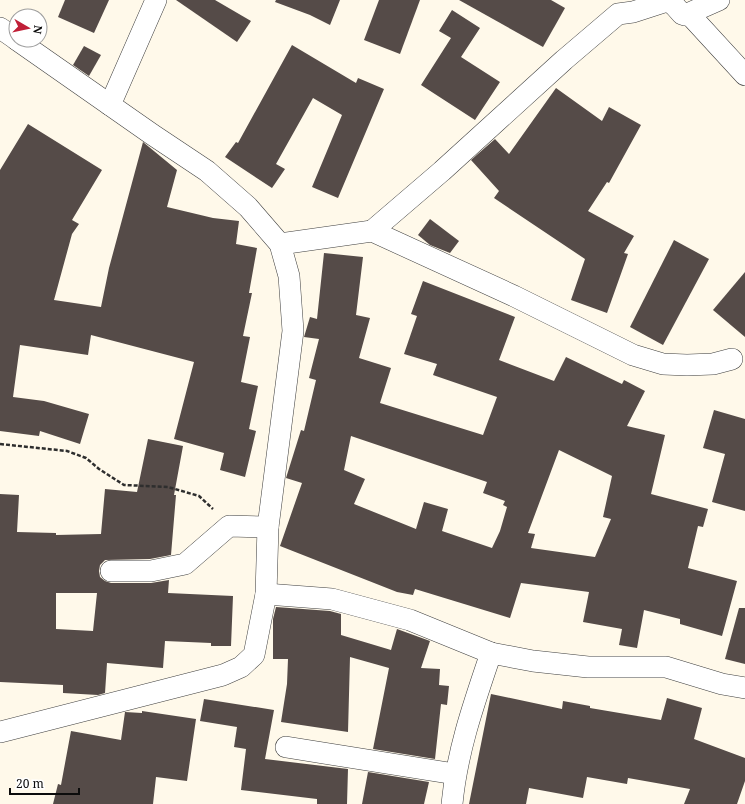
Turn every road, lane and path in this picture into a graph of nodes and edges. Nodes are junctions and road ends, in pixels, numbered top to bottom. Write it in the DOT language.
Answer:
graph roads {
  1 [pos="156,0"];
  2 [pos="719,0"];
  3 [pos="689,14"];
  4 [pos="28,48"];
  5 [pos="745,75"];
  6 [pos="110,105"];
  7 [pos="372,231"];
  8 [pos="280,244"];
  9 [pos="732,359"];
  10 [pos="0,444"];
  11 [pos="229,526"];
  12 [pos="268,528"];
  13 [pos="111,571"];
  14 [pos="266,594"];
  15 [pos="491,653"];
  16 [pos="745,688"];
  17 [pos="0,732"];
  18 [pos="286,747"];
  19 [pos="455,774"];
  20 [pos="452,804"];
  1 -- 6 [label="street"];
  2 -- 3 [label="street"];
  3 -- 5 [label="street"];
  3 -- 7 [label="street"];
  4 -- 6 [label="street"];
  6 -- 8 [label="street"];
  7 -- 8 [label="street"];
  7 -- 9 [label="street"];
  8 -- 12 [label="street"];
  10 -- 11 [label="path"];
  11 -- 12 [label="street"];
  11 -- 13 [label="street"];
  12 -- 14 [label="street"];
  14 -- 15 [label="street"];
  14 -- 17 [label="street"];
  15 -- 16 [label="street"];
  15 -- 19 [label="street"];
  18 -- 19 [label="street"];
  19 -- 20 [label="street"];
}
